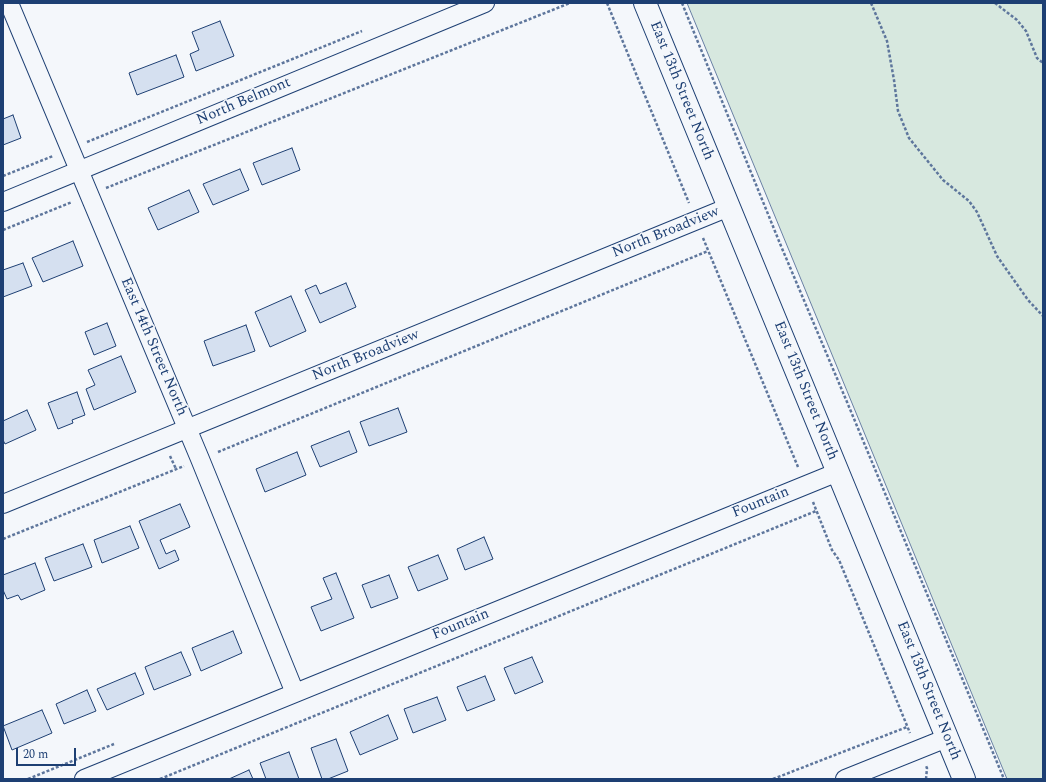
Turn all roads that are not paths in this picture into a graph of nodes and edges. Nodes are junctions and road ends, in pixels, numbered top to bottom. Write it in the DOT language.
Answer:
graph roads {
  1 [pos="9,3"];
  2 [pos="485,3"];
  3 [pos="645,3"];
  4 [pos="80,171"];
  5 [pos="3,202"];
  6 [pos="729,207"];
  7 [pos="187,429"];
  8 [pos="838,472"];
  9 [pos="3,504"];
  10 [pos="295,693"];
  11 [pos="947,738"];
  12 [pos="84,779"];
  13 [pos="845,779"];
  14 [pos="964,779"];
  1 -- 4 [label="street, East 14th Street North"];
  2 -- 4 [label="street, North Belmont"];
  3 -- 6 [label="main road, East 13th Street North"];
  4 -- 5 [label="street, North Belmont"];
  4 -- 7 [label="street, East 14th Street North"];
  6 -- 7 [label="street, North Broadview"];
  6 -- 8 [label="main road, East 13th Street North"];
  7 -- 9 [label="street, North Broadview"];
  7 -- 10 [label="street, East 14th Street North"];
  8 -- 10 [label="street, Fountain"];
  8 -- 11 [label="main road, East 13th Street North"];
  10 -- 12 [label="street, Fountain"];
  11 -- 13 [label="street"];
  11 -- 14 [label="main road, East 13th Street North"];
}
